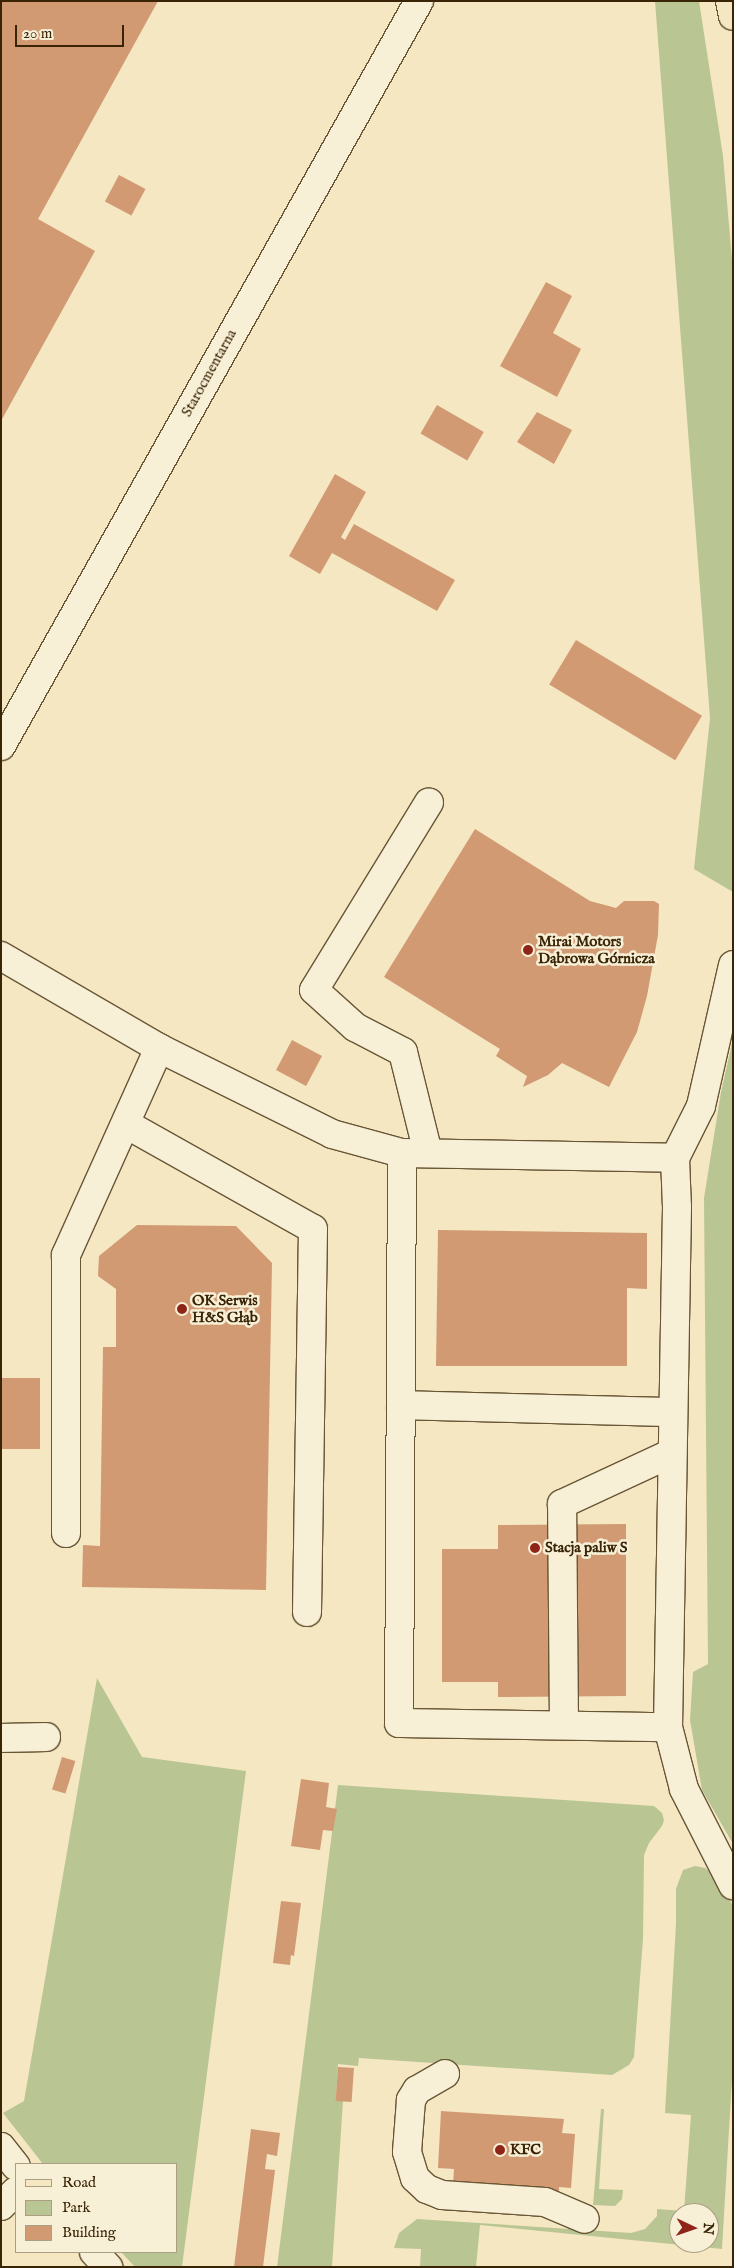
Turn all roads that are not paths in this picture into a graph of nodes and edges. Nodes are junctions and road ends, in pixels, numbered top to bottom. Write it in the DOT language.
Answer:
graph roads {
  1 [pos="419,1"];
  2 [pos="730,1"];
  3 [pos="733,16"];
  4 [pos="1,746"];
  5 [pos="429,802"];
  6 [pos="1,956"];
  7 [pos="733,965"];
  8 [pos="159,1048"];
  9 [pos="126,1124"];
  10 [pos="415,1153"];
  11 [pos="675,1158"];
  12 [pos="401,1405"];
  13 [pos="672,1412"];
  14 [pos="672,1453"];
  15 [pos="66,1533"];
  16 [pos="307,1612"];
  17 [pos="564,1726"];
  18 [pos="668,1728"];
  19 [pos="46,1737"];
  20 [pos="1,1738"];
  21 [pos="733,1885"];
  22 [pos="445,2074"];
  23 [pos="1,2147"];
  24 [pos="15,2165"];
  25 [pos="15,2192"];
  26 [pos="1,2206"];
  27 [pos="586,2218"];
  28 [pos="95,2253"];
  29 [pos="108,2267"];
  1 -- 4 [label="street, Starocmentarna"];
  2 -- 3 [label="main road"];
  5 -- 10 [label="street"];
  6 -- 8 [label="street"];
  7 -- 11 [label="street"];
  8 -- 9 [label="street"];
  8 -- 10 [label="street"];
  9 -- 15 [label="street"];
  9 -- 16 [label="street"];
  10 -- 11 [label="street"];
  10 -- 12 [label="street"];
  11 -- 13 [label="street"];
  12 -- 13 [label="street"];
  12 -- 17 [label="street"];
  13 -- 14 [label="street"];
  14 -- 17 [label="street"];
  14 -- 18 [label="street"];
  17 -- 18 [label="street"];
  18 -- 21 [label="street"];
  19 -- 20 [label="street"];
  22 -- 27 [label="street"];
  23 -- 24 [label="street"];
  25 -- 26 [label="street"];
  28 -- 29 [label="street"];
}
